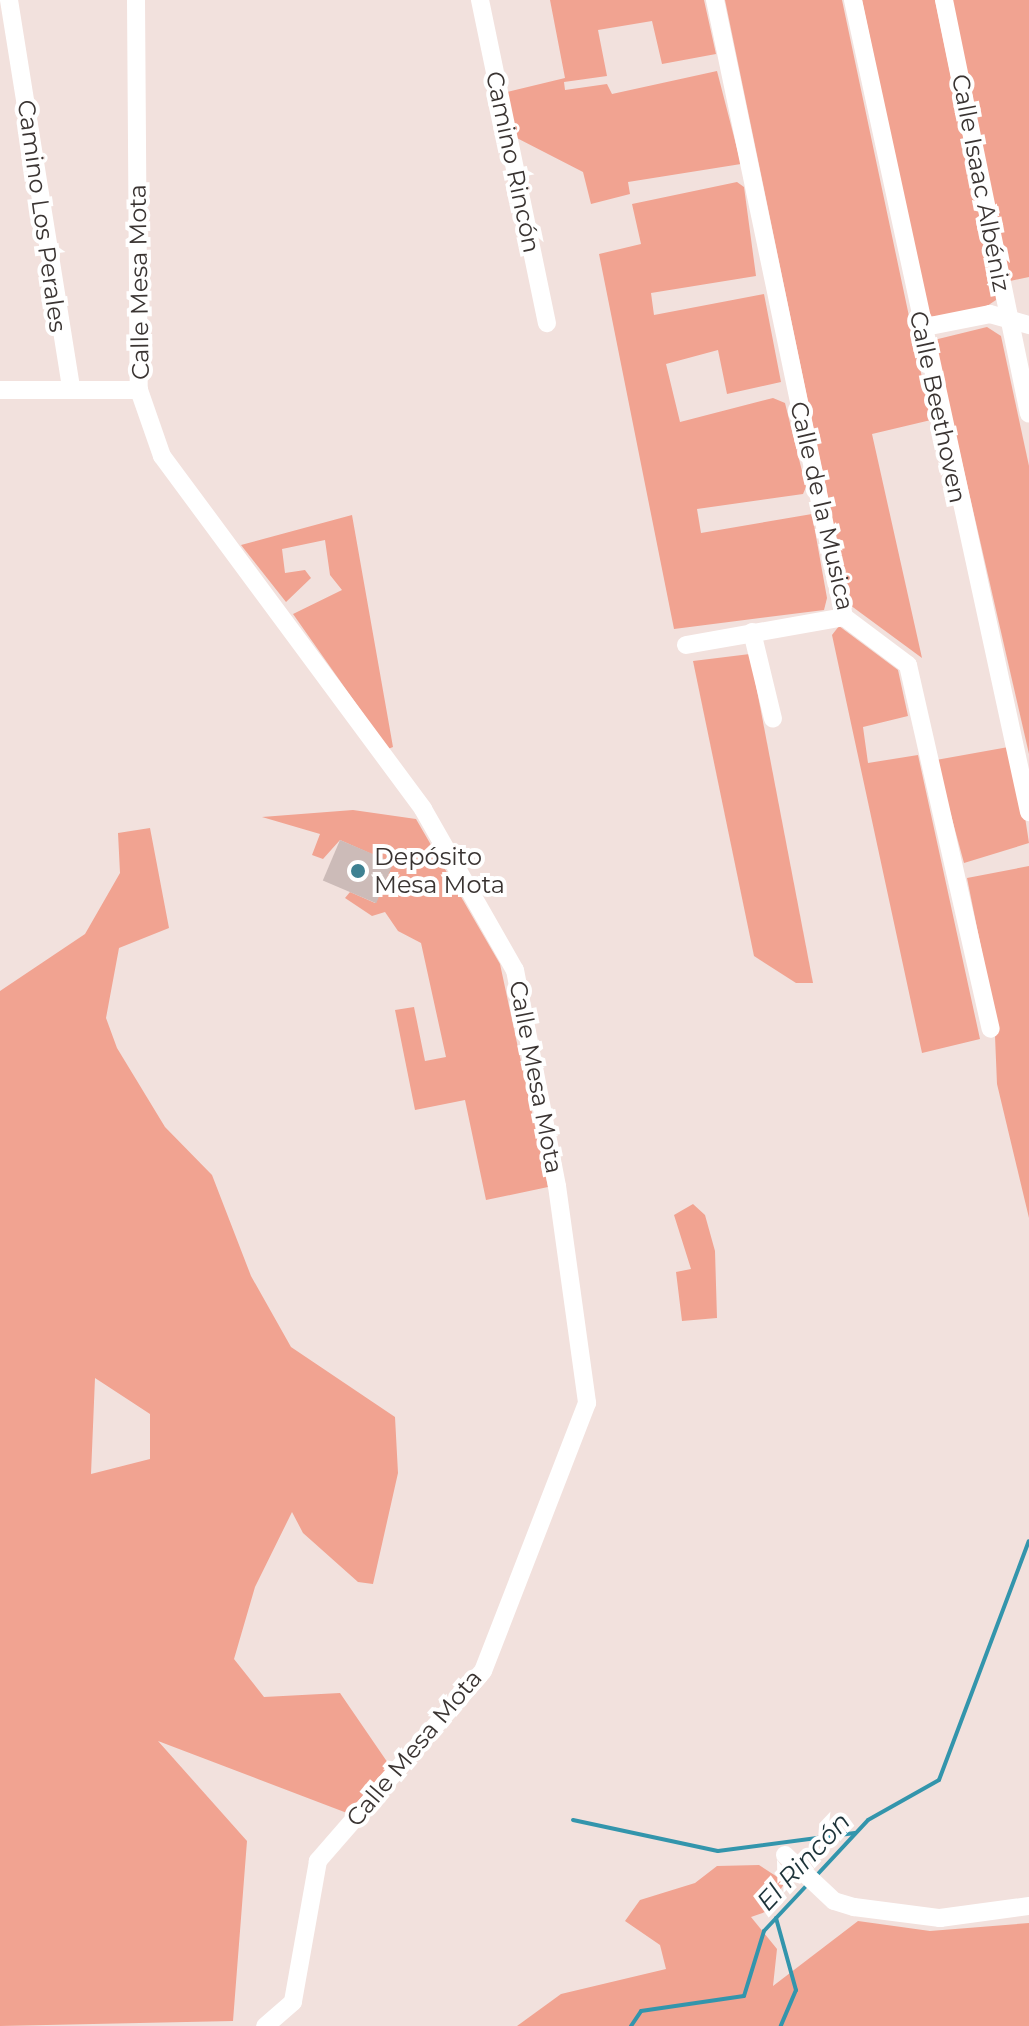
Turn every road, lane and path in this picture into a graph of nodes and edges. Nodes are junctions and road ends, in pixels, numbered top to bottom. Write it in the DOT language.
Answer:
graph roads {
  1 [pos="9,0"];
  2 [pos="136,0"];
  3 [pos="480,0"];
  4 [pos="715,0"];
  5 [pos="853,0"];
  6 [pos="944,0"];
  7 [pos="1008,318"];
  8 [pos="547,323"];
  9 [pos="1029,325"];
  10 [pos="920,328"];
  11 [pos="71,385"];
  12 [pos="0,390"];
  13 [pos="139,390"];
  14 [pos="1029,413"];
  15 [pos="844,617"];
  16 [pos="752,632"];
  17 [pos="686,645"];
  18 [pos="773,719"];
  19 [pos="1029,812"];
  20 [pos="991,1029"];
  21 [pos="785,1855"];
  22 [pos="1029,1906"];
  23 [pos="265,2026"];
  1 -- 11 [label="street, Camino Los Perales"];
  2 -- 13 [label="street, Calle Mesa Mota"];
  3 -- 8 [label="street, Camino Rincón"];
  4 -- 15 [label="street, Calle de la Musica"];
  5 -- 10 [label="street, Calle Beethoven"];
  6 -- 7 [label="street, Calle Isaac Albéniz"];
  7 -- 9 [label="street"];
  7 -- 10 [label="street"];
  7 -- 14 [label="street, Calle Isaac Albéniz"];
  10 -- 19 [label="street, Calle Beethoven"];
  11 -- 12 [label="street"];
  11 -- 13 [label="street"];
  13 -- 23 [label="street, Calle Mesa Mota"];
  15 -- 16 [label="street"];
  15 -- 20 [label="street, Calle de la Musica"];
  16 -- 17 [label="street"];
  16 -- 18 [label="street"];
  21 -- 22 [label="street"];
}
